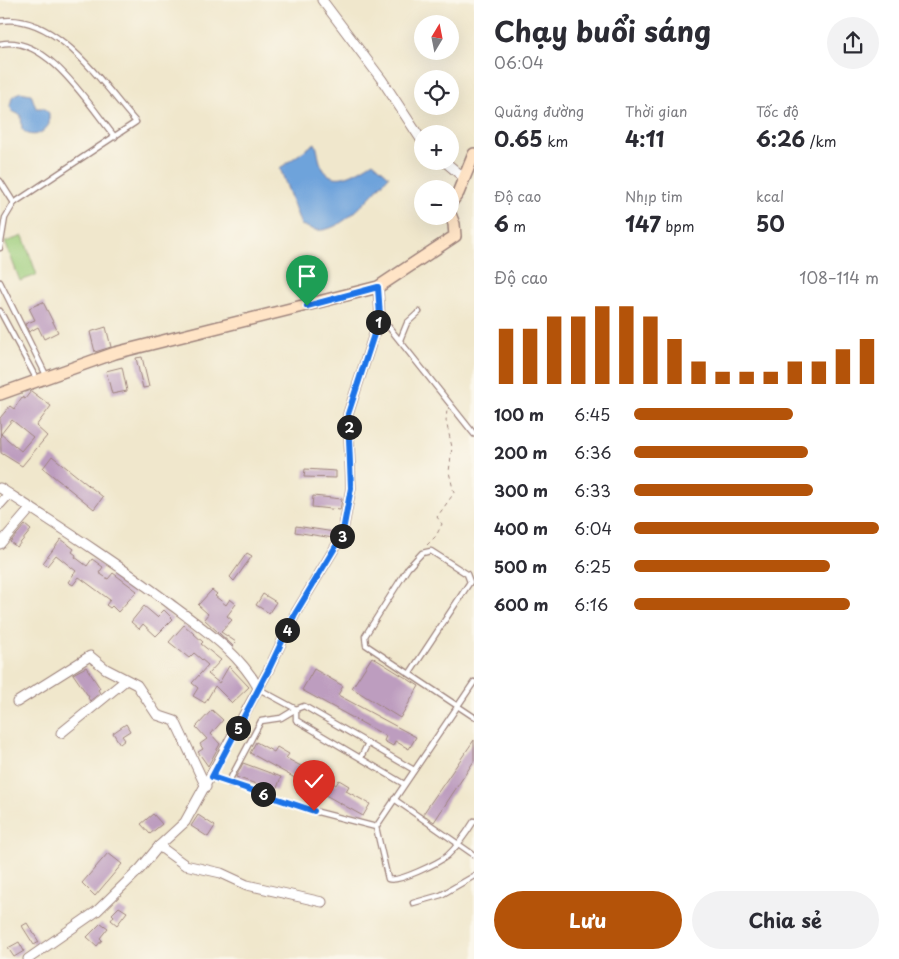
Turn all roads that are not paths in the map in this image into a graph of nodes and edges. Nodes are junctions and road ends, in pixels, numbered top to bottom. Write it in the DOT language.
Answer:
graph roads {
  1 [pos="322,0"];
  2 [pos="0,21"];
  3 [pos="0,44"];
  4 [pos="414,129"];
  5 [pos="115,137"];
  6 [pos="474,154"];
  7 [pos="455,170"];
  8 [pos="463,177"];
  9 [pos="0,181"];
  10 [pos="459,190"];
  11 [pos="14,203"];
  12 [pos="0,214"];
  13 [pos="5,218"];
  14 [pos="454,225"];
  15 [pos="0,248"];
  16 [pos="0,282"];
  17 [pos="378,287"];
  18 [pos="12,306"];
  19 [pos="0,311"];
  20 [pos="419,312"];
  21 [pos="380,316"];
  22 [pos="26,335"];
  23 [pos="15,340"];
  24 [pos="400,340"];
  25 [pos="42,379"];
  26 [pos="0,394"];
  27 [pos="474,434"];
  28 [pos="0,488"];
  29 [pos="10,494"];
  30 [pos="0,504"];
  31 [pos="31,508"];
  32 [pos="0,544"];
  33 [pos="410,673"];
  34 [pos="126,680"];
  35 [pos="474,682"];
  36 [pos="258,689"];
  37 [pos="17,702"];
  38 [pos="458,706"];
  39 [pos="296,709"];
  40 [pos="474,716"];
  41 [pos="61,733"];
  42 [pos="368,744"];
  43 [pos="361,757"];
  44 [pos="414,770"];
  45 [pos="212,777"];
  46 [pos="228,783"];
  47 [pos="404,784"];
  48 [pos="206,787"];
  49 [pos="394,799"];
  50 [pos="474,822"];
  51 [pos="376,827"];
  52 [pos="459,844"];
  53 [pos="159,846"];
  54 [pos="474,855"];
  55 [pos="474,876"];
  56 [pos="322,902"];
  57 [pos="412,903"];
  58 [pos="28,959"];
  1 -- 4 [label="street"];
  2 -- 5 [label="lane"];
  3 -- 5 [label="lane"];
  5 -- 11 [label="lane"];
  6 -- 8 [label="street"];
  7 -- 8 [label="street"];
  8 -- 10 [label="street"];
  9 -- 11 [label="lane"];
  11 -- 13 [label="lane"];
  12 -- 13 [label="lane"];
  13 -- 15 [label="lane"];
  14 -- 17 [label="street"];
  16 -- 18 [label="lane"];
  17 -- 21 [label="street"];
  17 -- 25 [label="street"];
  18 -- 19 [label="lane"];
  18 -- 22 [label="lane"];
  19 -- 23 [label="lane"];
  20 -- 24 [label="lane"];
  21 -- 24 [label="lane"];
  21 -- 36 [label="street"];
  22 -- 23 [label="lane"];
  22 -- 25 [label="lane"];
  23 -- 25 [label="lane"];
  24 -- 27 [label="lane"];
  25 -- 26 [label="street"];
  28 -- 29 [label="street"];
  29 -- 30 [label="street"];
  29 -- 31 [label="street"];
  31 -- 32 [label="street"];
  31 -- 36 [label="street"];
  33 -- 33 [label="lane"];
  33 -- 38 [label="lane"];
  34 -- 37 [label="street"];
  34 -- 41 [label="street"];
  34 -- 48 [label="street"];
  35 -- 38 [label="lane"];
  36 -- 39 [label="lane"];
  36 -- 45 [label="street"];
  38 -- 40 [label="lane"];
  38 -- 44 [label="lane"];
  39 -- 42 [label="lane"];
  39 -- 43 [label="lane"];
  39 -- 46 [label="lane"];
  42 -- 43 [label="lane"];
  42 -- 44 [label="lane"];
  43 -- 47 [label="lane"];
  44 -- 47 [label="lane"];
  45 -- 46 [label="lane"];
  45 -- 48 [label="street"];
  46 -- 51 [label="lane"];
  47 -- 49 [label="lane"];
  48 -- 53 [label="street"];
  49 -- 51 [label="lane"];
  49 -- 52 [label="lane"];
  50 -- 52 [label="lane"];
  51 -- 52 [label="lane"];
  52 -- 54 [label="lane"];
  53 -- 56 [label="street"];
  53 -- 58 [label="street"];
  55 -- 57 [label="lane"];
}
